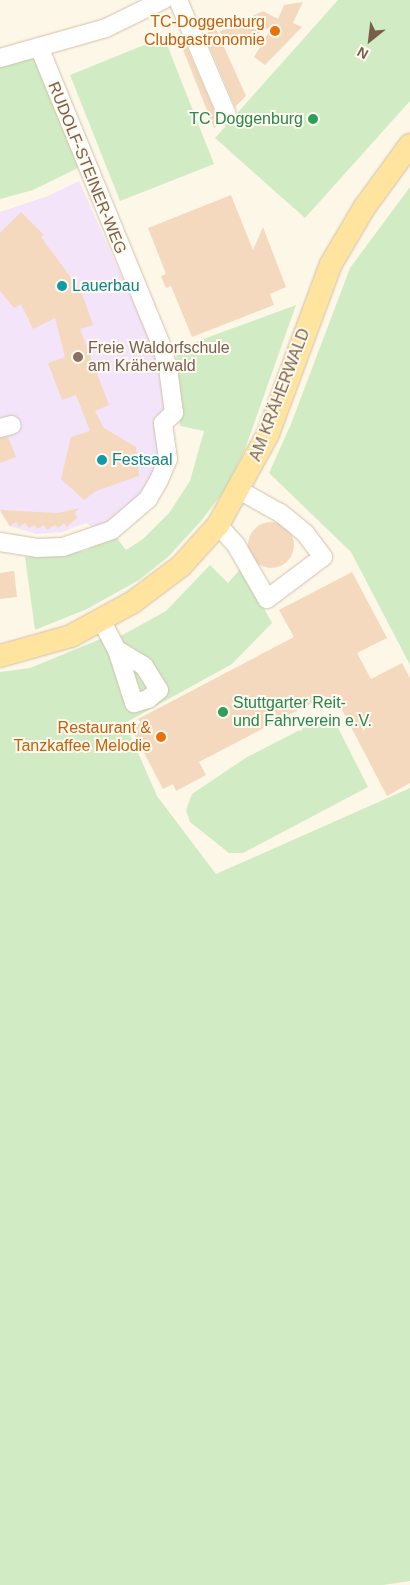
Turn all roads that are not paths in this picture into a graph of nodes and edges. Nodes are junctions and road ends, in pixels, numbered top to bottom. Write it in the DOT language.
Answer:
graph roads {
  1 [pos="163,0"];
  2 [pos="178,0"];
  3 [pos="39,47"];
  4 [pos="0,58"];
  5 [pos="227,115"];
  6 [pos="410,145"];
  7 [pos="239,490"];
  8 [pos="218,526"];
  9 [pos="0,542"];
  10 [pos="101,620"];
  11 [pos="117,650"];
  12 [pos="0,656"];
  1 -- 3 [label="street"];
  2 -- 5 [label="street"];
  3 -- 4 [label="street"];
  3 -- 9 [label="street, RUDOLF-STEINER-WEG"];
  6 -- 7 [label="main road, AM KRÄHERWALD"];
  7 -- 8 [label="main road, AM KRÄHERWALD"];
  7 -- 8 [label="street"];
  8 -- 10 [label="main road, AM KRÄHERWALD"];
  10 -- 11 [label="street"];
  10 -- 12 [label="main road, AM KRÄHERWALD"];
}
